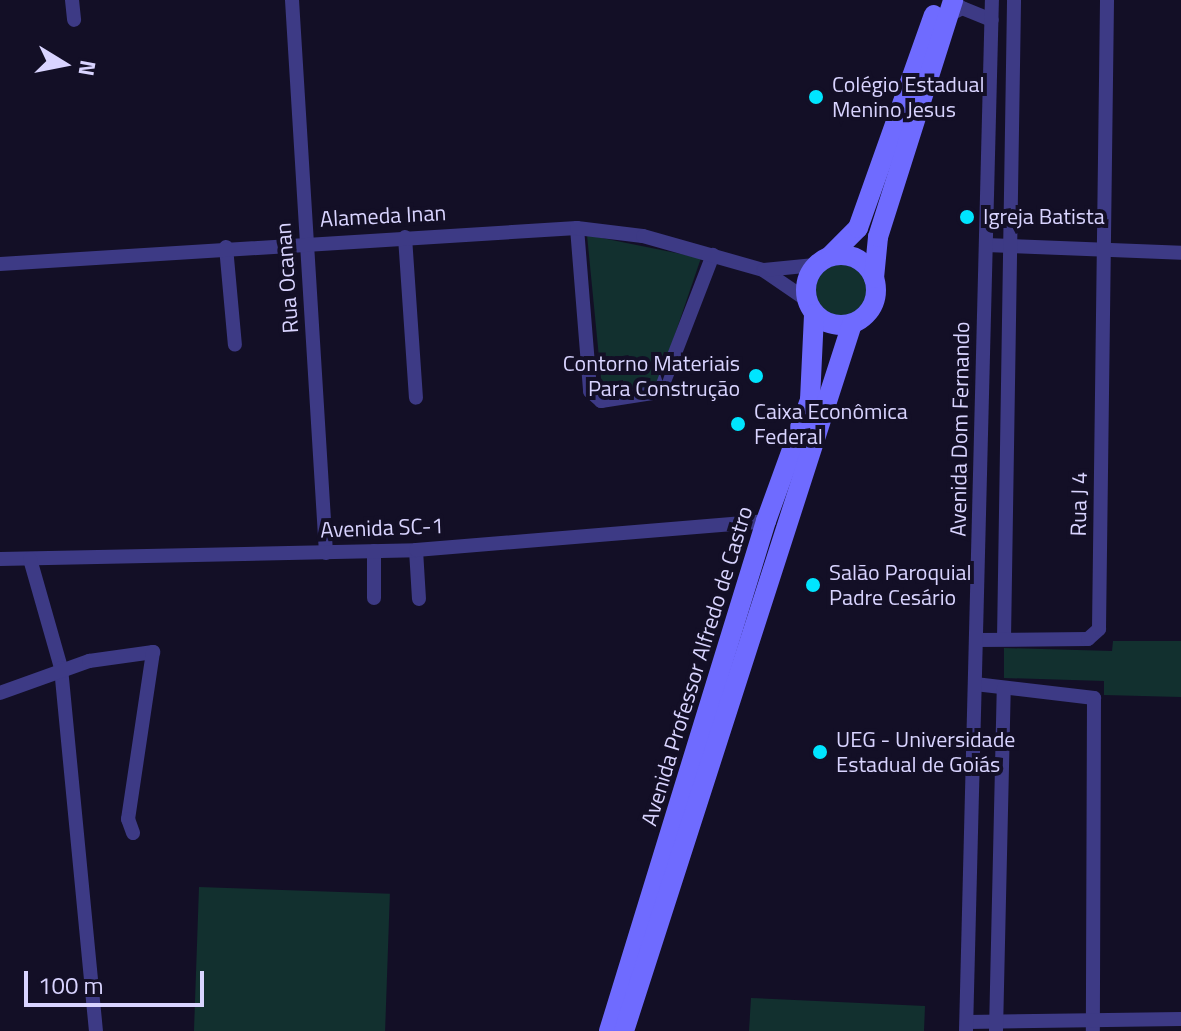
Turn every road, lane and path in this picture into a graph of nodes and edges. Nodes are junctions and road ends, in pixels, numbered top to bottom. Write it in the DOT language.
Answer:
graph roads {
  1 [pos="72,0"];
  2 [pos="292,0"];
  3 [pos="992,0"];
  4 [pos="1014,0"];
  5 [pos="1107,0"];
  6 [pos="947,5"];
  7 [pos="74,20"];
  8 [pos="992,20"];
  9 [pos="577,228"];
  10 [pos="405,237"];
  11 [pos="307,242"];
  12 [pos="986,245"];
  13 [pos="226,247"];
  14 [pos="1011,250"];
  15 [pos="1107,253"];
  16 [pos="1181,253"];
  17 [pos="713,255"];
  18 [pos="823,260"];
  19 [pos="0,264"];
  20 [pos="763,270"];
  21 [pos="874,278"];
  22 [pos="811,307"];
  23 [pos="852,324"];
  24 [pos="235,345"];
  25 [pos="416,398"];
  26 [pos="766,521"];
  27 [pos="416,550"];
  28 [pos="374,551"];
  29 [pos="326,553"];
  30 [pos="0,559"];
  31 [pos="30,559"];
  32 [pos="374,598"];
  33 [pos="419,599"];
  34 [pos="1004,639"];
  35 [pos="977,640"];
  36 [pos="61,668"];
  37 [pos="975,684"];
  38 [pos="1004,688"];
  39 [pos="0,693"];
  40 [pos="133,833"];
  41 [pos="1181,1019"];
  42 [pos="1093,1024"];
  43 [pos="966,1026"];
  44 [pos="996,1026"];
  45 [pos="96,1031"];
  46 [pos="609,1031"];
  47 [pos="624,1031"];
  1 -- 7 [label="street"];
  2 -- 11 [label="street, Rua Ocanan"];
  3 -- 8 [label="street, Avenida Dom Fernando"];
  4 -- 14 [label="street"];
  5 -- 15 [label="street, Rua J 4"];
  6 -- 8 [label="street"];
  6 -- 18 [label="main road"];
  6 -- 21 [label="main road"];
  8 -- 12 [label="street, Avenida Dom Fernando"];
  9 -- 10 [label="street, Alameda Inan"];
  9 -- 17 [label="street, Alameda Inan"];
  9 -- 17 [label="street"];
  10 -- 11 [label="street, Alameda Inan"];
  10 -- 25 [label="street"];
  11 -- 13 [label="street, Alameda Inan"];
  11 -- 29 [label="street, Rua Ocanan"];
  12 -- 14 [label="street"];
  12 -- 35 [label="street, Avenida Dom Fernando"];
  13 -- 19 [label="street, Alameda Inan"];
  13 -- 24 [label="street"];
  14 -- 15 [label="street"];
  14 -- 34 [label="street"];
  15 -- 16 [label="street"];
  15 -- 34 [label="street, Rua J 4"];
  17 -- 20 [label="street, Alameda Inan"];
  18 -- 20 [label="street, Alameda Inan"];
  18 -- 21 [label="main road"];
  18 -- 22 [label="main road"];
  20 -- 22 [label="street, Alameda Inan"];
  21 -- 23 [label="main road"];
  22 -- 23 [label="main road"];
  22 -- 26 [label="main road, Avenida Professor Alfredo de Castro"];
  23 -- 47 [label="main road, Avenida Professor Alfredo de Castro"];
  26 -- 27 [label="street, Avenida SC-1"];
  26 -- 46 [label="main road, Avenida Professor Alfredo de Castro"];
  27 -- 28 [label="street, Avenida SC-1"];
  27 -- 33 [label="street"];
  28 -- 29 [label="street, Avenida SC-1"];
  28 -- 32 [label="street"];
  29 -- 31 [label="street, Avenida SC-1"];
  30 -- 31 [label="street, Avenida SC-1"];
  31 -- 36 [label="street"];
  34 -- 35 [label="street, Rua J 4"];
  35 -- 37 [label="street, Avenida Dom Fernando"];
  36 -- 39 [label="street"];
  36 -- 40 [label="street"];
  36 -- 45 [label="street"];
  37 -- 38 [label="street"];
  37 -- 43 [label="street, Avenida Dom Fernando"];
  38 -- 42 [label="street"];
  38 -- 44 [label="street"];
  41 -- 42 [label="street"];
  42 -- 44 [label="street"];
  43 -- 44 [label="street"];
}
